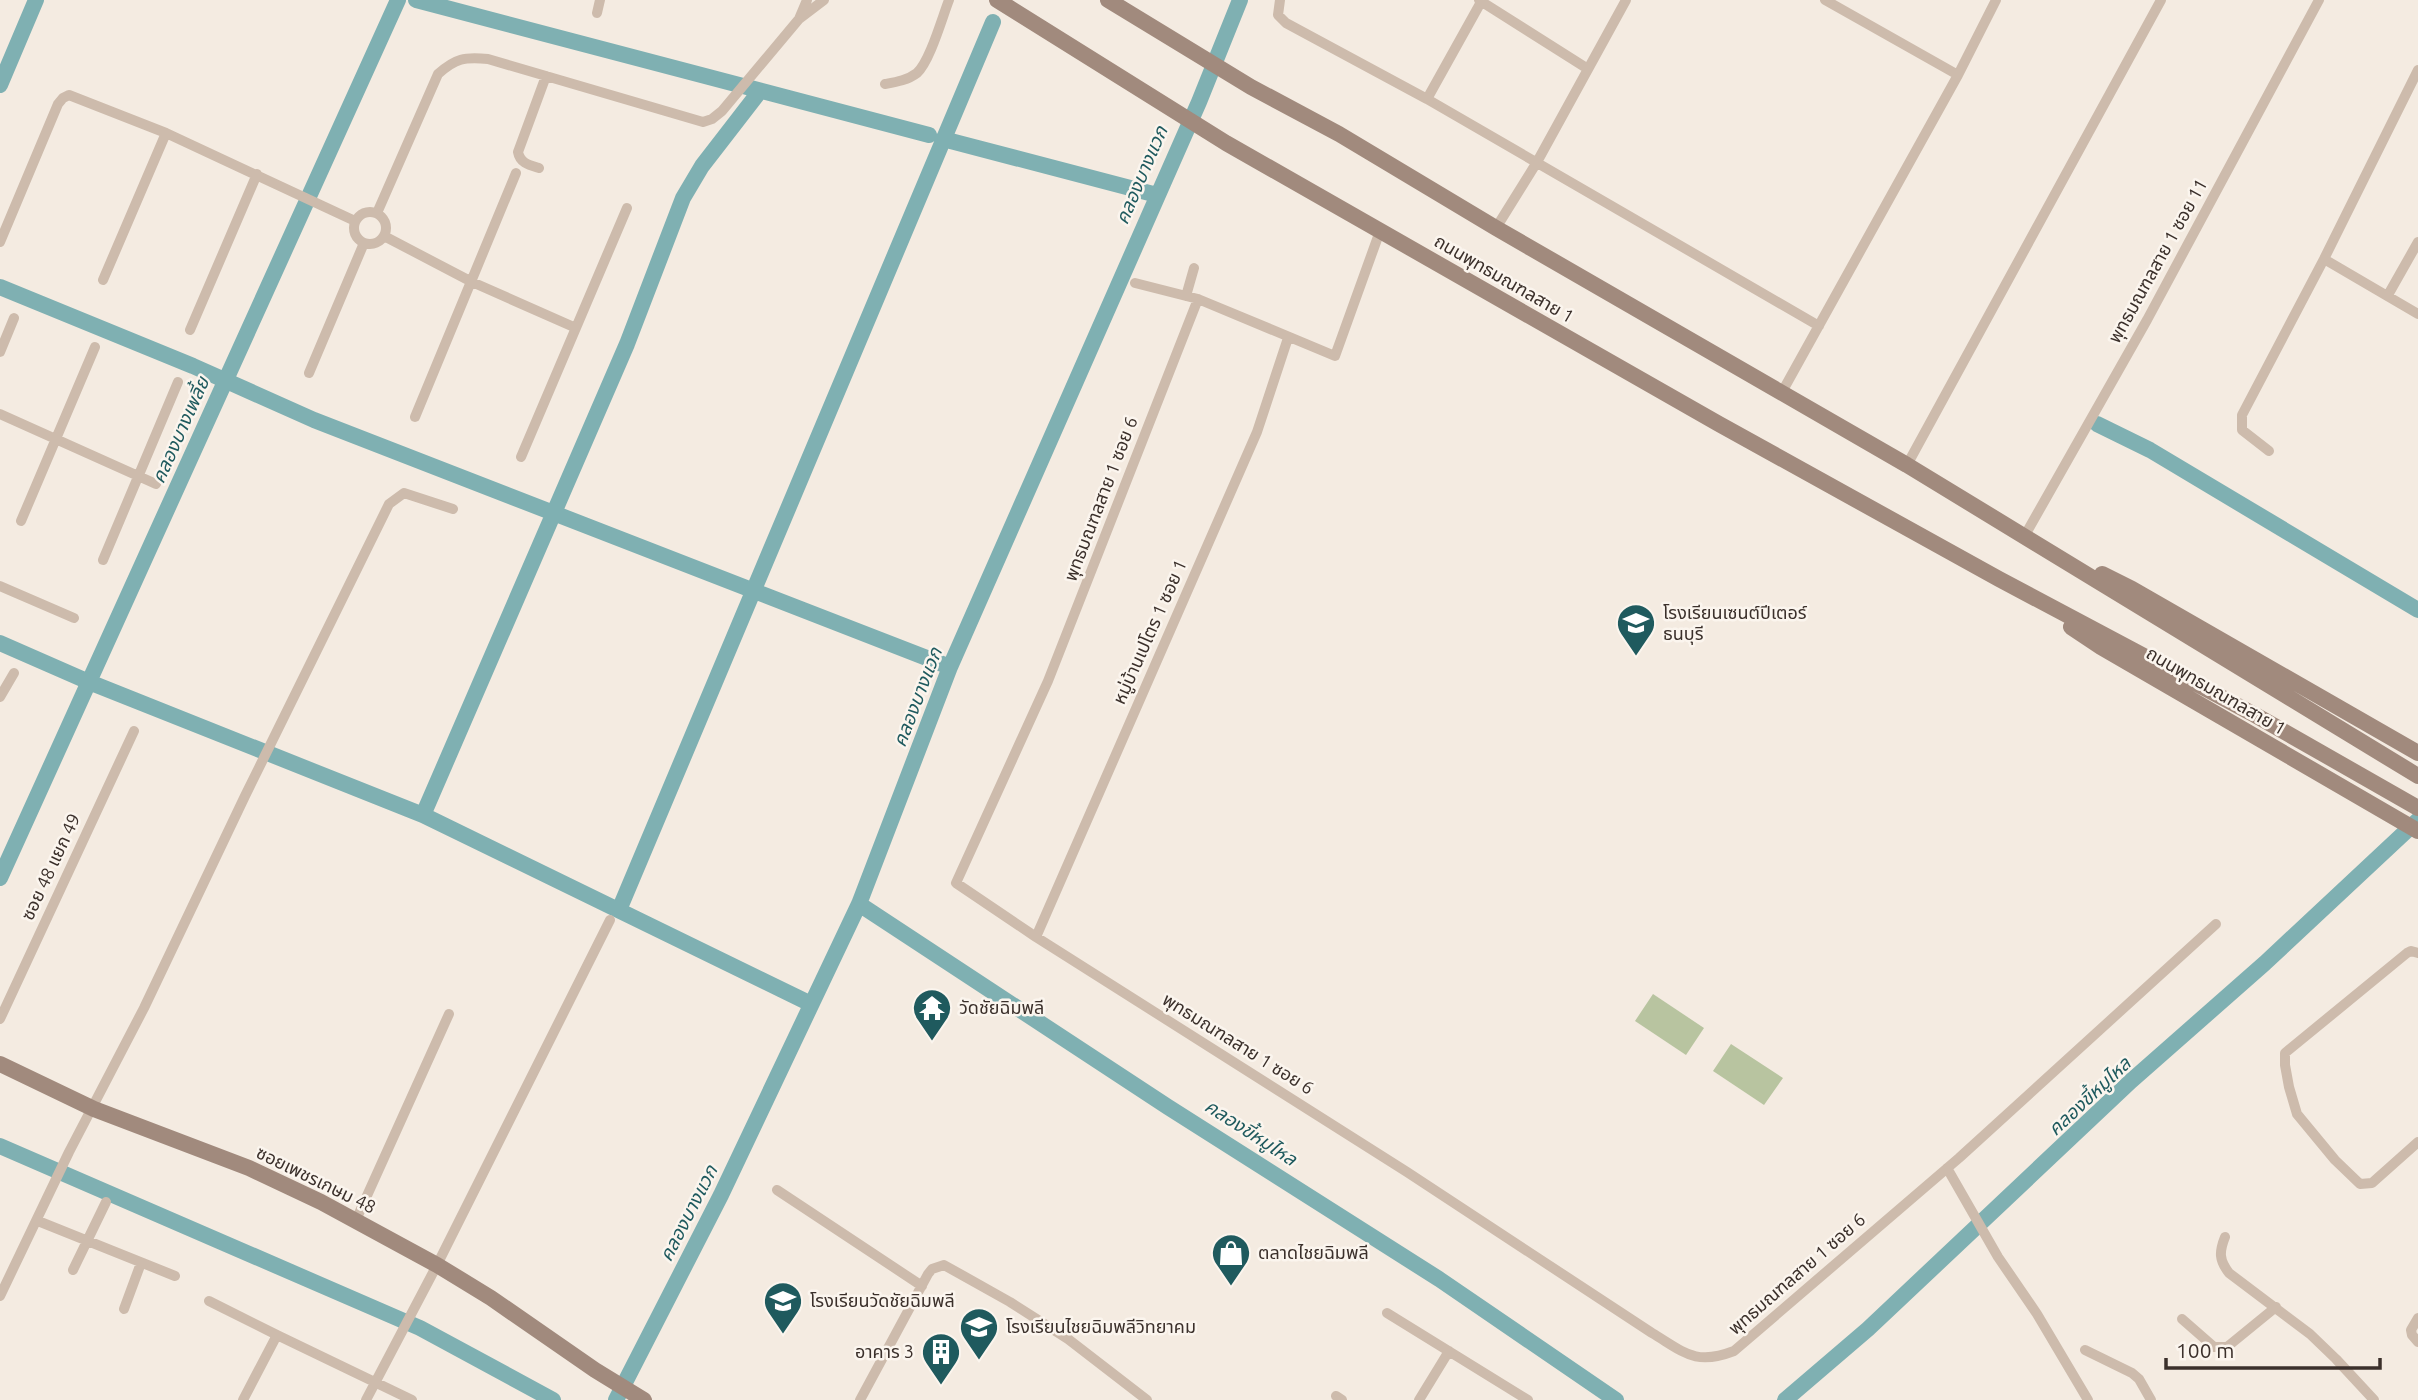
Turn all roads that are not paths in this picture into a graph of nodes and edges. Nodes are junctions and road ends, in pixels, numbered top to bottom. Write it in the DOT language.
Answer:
graph roads {
  1 [pos="600,0"];
  2 [pos="807,0"];
  3 [pos="824,0"];
  4 [pos="950,0"];
  5 [pos="997,0"];
  6 [pos="1108,0"];
  7 [pos="1280,0"];
  8 [pos="1626,0"];
  9 [pos="1825,0"];
  10 [pos="1996,0"];
  11 [pos="2161,0"];
  12 [pos="2319,0"];
  13 [pos="1480,1"];
  14 [pos="597,13"];
  15 [pos="799,19"];
  16 [pos="1588,69"];
  17 [pos="2418,70"];
  18 [pos="1958,75"];
  19 [pos="546,76"];
  20 [pos="885,84"];
  21 [pos="1427,99"];
  22 [pos="166,133"];
  23 [pos="1537,162"];
  24 [pos="539,169"];
  25 [pos="516,173"];
  26 [pos="257,174"];
  27 [pos="627,208"];
  28 [pos="377,213"];
  29 [pos="355,221"];
  30 [pos="1496,228"];
  31 [pos="1380,231"];
  32 [pos="384,236"];
  33 [pos="0,242"];
  34 [pos="2418,242"];
  35 [pos="363,243"];
  36 [pos="2324,259"];
  37 [pos="1194,268"];
  38 [pos="103,280"];
  39 [pos="472,282"];
  40 [pos="1135,283"];
  41 [pos="2388,295"];
  42 [pos="1186,296"];
  43 [pos="1198,299"];
  44 [pos="2418,314"];
  45 [pos="14,318"];
  46 [pos="1819,326"];
  47 [pos="576,328"];
  48 [pos="190,330"];
  49 [pos="1288,338"];
  50 [pos="95,347"];
  51 [pos="0,352"];
  52 [pos="309,373"];
  53 [pos="178,383"];
  54 [pos="1782,392"];
  55 [pos="0,414"];
  56 [pos="415,417"];
  57 [pos="57,438"];
  58 [pos="2269,451"];
  59 [pos="521,457"];
  60 [pos="1907,465"];
  61 [pos="139,475"];
  62 [pos="156,484"];
  63 [pos="453,509"];
  64 [pos="21,521"];
  65 [pos="2024,537"];
  66 [pos="103,560"];
  67 [pos="1999,579"];
  68 [pos="0,586"];
  69 [pos="75,618"];
  70 [pos="13,673"];
  71 [pos="0,697"];
  72 [pos="134,731"];
  73 [pos="2418,753"];
  74 [pos="2418,776"];
  75 [pos="2412,805"];
  76 [pos="2418,831"];
  77 [pos="610,920"];
  78 [pos="2216,924"];
  79 [pos="1036,937"];
  80 [pos="2418,953"];
  81 [pos="449,1014"];
  82 [pos="0,1019"];
  83 [pos="0,1064"];
  84 [pos="94,1109"];
  85 [pos="2418,1142"];
  86 [pos="1947,1168"];
  87 [pos="777,1190"];
  88 [pos="106,1202"];
  89 [pos="356,1220"];
  90 [pos="38,1221"];
  91 [pos="2225,1237"];
  92 [pos="87,1241"];
  93 [pos="141,1263"];
  94 [pos="438,1265"];
  95 [pos="73,1270"];
  96 [pos="174,1276"];
  97 [pos="922,1286"];
  98 [pos="0,1296"];
  99 [pos="209,1301"];
  100 [pos="2276,1307"];
  101 [pos="124,1309"];
  102 [pos="1387,1313"];
  103 [pos="2418,1318"];
  104 [pos="2182,1319"];
  105 [pos="277,1335"];
  106 [pos="2418,1342"];
  107 [pos="2085,1350"];
  108 [pos="1449,1351"];
  109 [pos="375,1382"];
  110 [pos="642,1399"];
  111 [pos="243,1400"];
  112 [pos="366,1400"];
  113 [pos="412,1400"];
  114 [pos="860,1400"];
  115 [pos="1147,1400"];
  116 [pos="1419,1400"];
  117 [pos="1528,1400"];
  118 [pos="2088,1400"];
  119 [pos="2151,1400"];
  120 [pos="2374,1400"];
  1 -- 14 [label="street"];
  2 -- 15 [label="street"];
  3 -- 15 [label="street"];
  4 -- 20 [label="street"];
  5 -- 31 [label="main road, ถนนพุทธมณฑลสาย 1"];
  6 -- 30 [label="main road, ถนนพุทธมณฑลสาย 1"];
  7 -- 21 [label="street"];
  8 -- 16 [label="street"];
  9 -- 18 [label="street"];
  10 -- 18 [label="street"];
  11 -- 60 [label="street"];
  12 -- 65 [label="street, พุทธมณฑลสาย 1 ซอย 11"];
  13 -- 16 [label="street"];
  13 -- 21 [label="street"];
  15 -- 19 [label="street"];
  16 -- 23 [label="street"];
  17 -- 36 [label="street"];
  18 -- 46 [label="street"];
  19 -- 24 [label="street"];
  19 -- 28 [label="street"];
  21 -- 23 [label="street"];
  22 -- 26 [label="street"];
  22 -- 33 [label="street"];
  22 -- 38 [label="street"];
  23 -- 30 [label="street"];
  23 -- 46 [label="street"];
  25 -- 39 [label="street"];
  26 -- 29 [label="street"];
  26 -- 48 [label="street"];
  27 -- 47 [label="street"];
  28 -- 29 [label="street"];
  28 -- 32 [label="street"];
  29 -- 35 [label="street"];
  30 -- 54 [label="main road, ถนนพุทธมณฑลสาย 1"];
  31 -- 49 [label="street"];
  31 -- 67 [label="main road, ถนนพุทธมณฑลสาย 1"];
  32 -- 35 [label="street"];
  32 -- 39 [label="street"];
  34 -- 41 [label="street"];
  35 -- 52 [label="street"];
  36 -- 41 [label="street"];
  36 -- 58 [label="street"];
  37 -- 42 [label="street"];
  39 -- 47 [label="street"];
  39 -- 56 [label="street"];
  40 -- 42 [label="street"];
  41 -- 44 [label="street"];
  42 -- 43 [label="street"];
  43 -- 49 [label="street"];
  43 -- 79 [label="street, พุทธมณฑลสาย 1 ซอย 6"];
  45 -- 51 [label="street"];
  46 -- 54 [label="street"];
  47 -- 59 [label="street"];
  49 -- 79 [label="street, หมู่บ้านเปโตร 1 ซอย 1"];
  50 -- 57 [label="street"];
  53 -- 61 [label="street"];
  54 -- 60 [label="main road, ถนนพุทธมณฑลสาย 1"];
  55 -- 57 [label="street"];
  57 -- 61 [label="street"];
  57 -- 64 [label="street"];
  60 -- 65 [label="main road, ถนนพุทธมณฑลสาย 1"];
  61 -- 62 [label="street"];
  61 -- 66 [label="street"];
  63 -- 84 [label="street"];
  65 -- 73 [label="main road, ถนนพุทธมณฑลสาย 1"];
  65 -- 74 [label="main road, ถนนพุทธมณฑลสาย 1"];
  67 -- 75 [label="main road, ถนนพุทธมณฑลสาย 1"];
  67 -- 76 [label="main road, ถนนพุทธมณฑลสาย 1"];
  68 -- 69 [label="street"];
  70 -- 71 [label="street"];
  72 -- 82 [label="street, ซอย 48 แยก 49"];
  77 -- 94 [label="street"];
  78 -- 86 [label="street, พุทธมณฑลสาย 1 ซอย 6"];
  79 -- 86 [label="street, พุทธมณฑลสาย 1 ซอย 6"];
  80 -- 85 [label="street"];
  81 -- 89 [label="street"];
  83 -- 84 [label="main road, ซอยเพชรเกษม 48"];
  84 -- 89 [label="main road, ซอยเพชรเกษม 48"];
  84 -- 90 [label="street"];
  86 -- 118 [label="street"];
  87 -- 97 [label="street"];
  88 -- 92 [label="street"];
  89 -- 94 [label="main road, ซอยเพชรเกษม 48"];
  90 -- 92 [label="street"];
  90 -- 98 [label="street"];
  91 -- 100 [label="street"];
  92 -- 93 [label="street"];
  92 -- 95 [label="street"];
  93 -- 96 [label="street"];
  93 -- 101 [label="street"];
  94 -- 109 [label="street"];
  94 -- 110 [label="main road, ซอยเพชรเกษม 48"];
  97 -- 114 [label="street"];
  97 -- 115 [label="street"];
  99 -- 105 [label="street"];
  100 -- 104 [label="street"];
  100 -- 120 [label="street"];
  102 -- 108 [label="street"];
  103 -- 106 [label="street"];
  105 -- 109 [label="street"];
  105 -- 111 [label="street"];
  107 -- 119 [label="street"];
  108 -- 116 [label="street"];
  108 -- 117 [label="street"];
  109 -- 112 [label="street"];
  109 -- 113 [label="street"];
}
